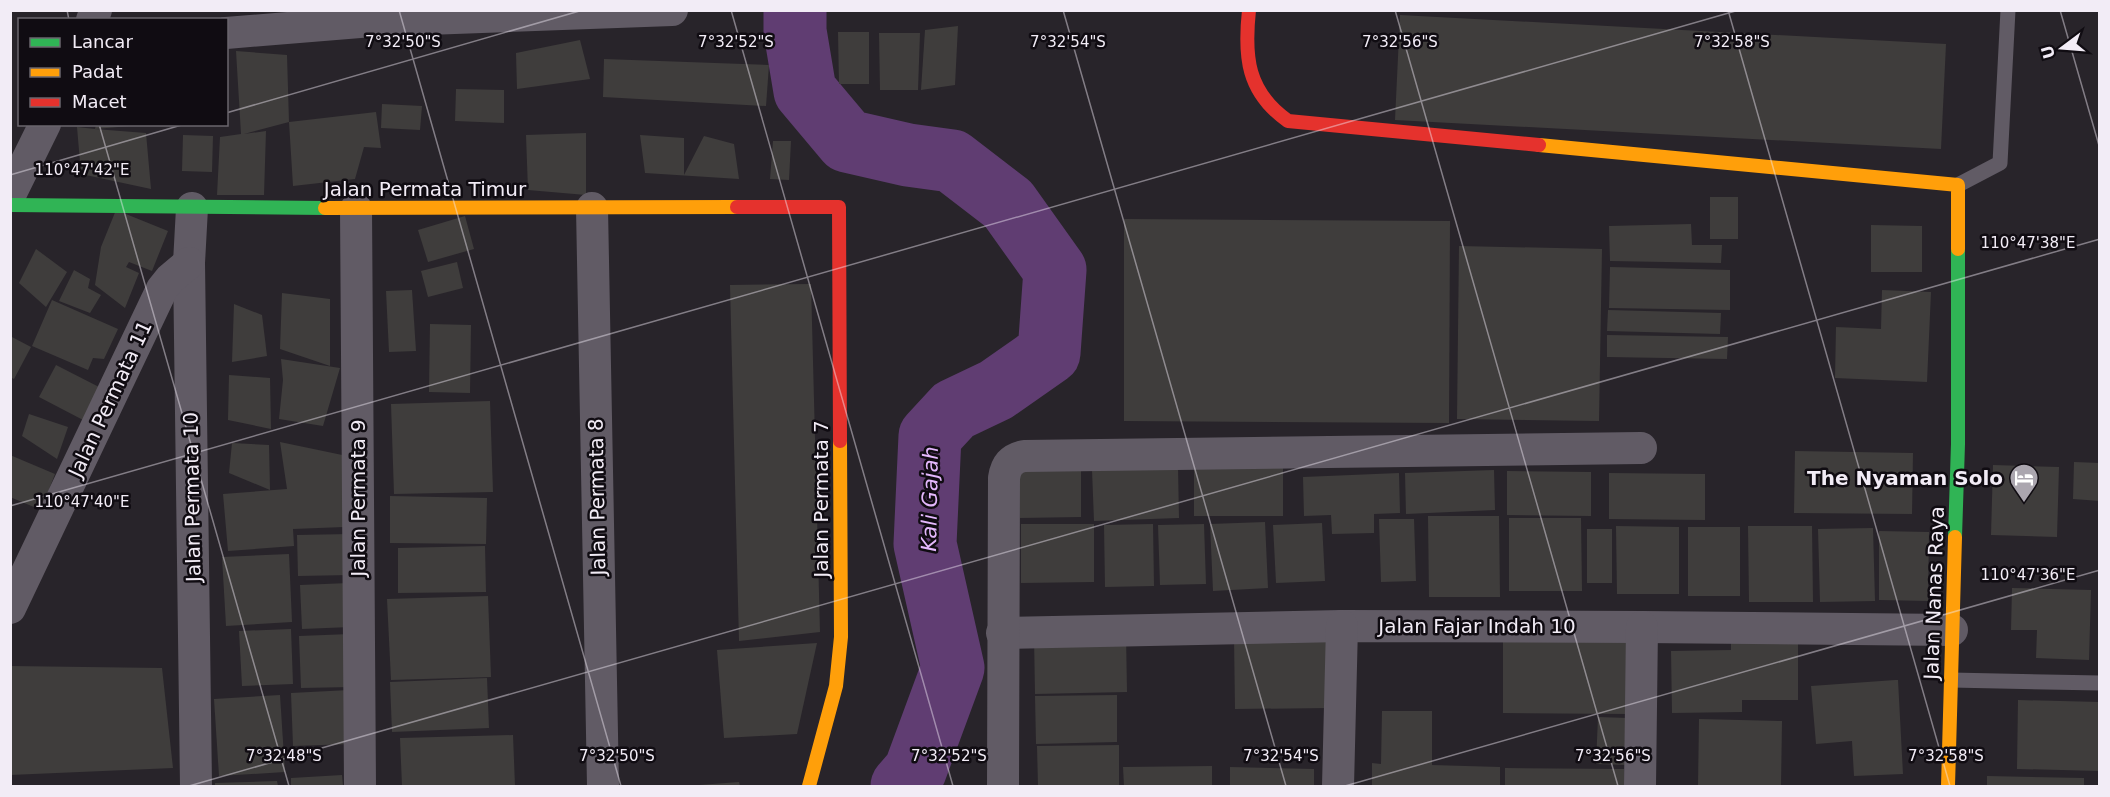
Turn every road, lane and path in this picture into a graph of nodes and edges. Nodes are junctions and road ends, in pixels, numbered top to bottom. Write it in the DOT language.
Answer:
graph roads {
  1 [pos="672,10"];
  2 [pos="1249,10"];
  3 [pos="2008,10"];
  4 [pos="374,16"];
  5 [pos="228,33"];
  6 [pos="44,126"];
  7 [pos="1958,185"];
  8 [pos="10,195"];
  9 [pos="10,205"];
  10 [pos="839,207"];
  11 [pos="192,208"];
  12 [pos="592,208"];
  13 [pos="356,209"];
  14 [pos="189,263"];
  15 [pos="1641,448"];
  16 [pos="10,608"];
  17 [pos="1342,626"];
  18 [pos="1641,627"];
  19 [pos="1952,630"];
  20 [pos="1002,633"];
  21 [pos="1951,680"];
  22 [pos="2100,683"];
  23 [pos="196,786"];
  24 [pos="360,786"];
  25 [pos="603,786"];
  26 [pos="809,786"];
  27 [pos="1003,786"];
  28 [pos="1338,786"];
  29 [pos="1640,786"];
  30 [pos="1948,786"];
  1 -- 4 [label="street"];
  2 -- 7 [label="street"];
  3 -- 7 [label="lane"];
  4 -- 5 [label="street"];
  6 -- 8 [label="street"];
  7 -- 19 [label="street, Jalan Nanas Raya"];
  9 -- 11 [label="street, Jalan Permata Timur"];
  10 -- 12 [label="street, Jalan Permata Timur"];
  10 -- 26 [label="street, Jalan Permata 7"];
  11 -- 13 [label="street, Jalan Permata Timur"];
  11 -- 14 [label="street, Jalan Permata 10"];
  12 -- 13 [label="street, Jalan Permata Timur"];
  12 -- 25 [label="street, Jalan Permata 8"];
  13 -- 24 [label="street, Jalan Permata 9"];
  14 -- 16 [label="street, Jalan Permata 11"];
  14 -- 23 [label="street, Jalan Permata 10"];
  15 -- 20 [label="street"];
  17 -- 18 [label="street, Jalan Fajar Indah 10"];
  17 -- 20 [label="street, Jalan Fajar Indah 10"];
  17 -- 28 [label="street"];
  18 -- 19 [label="street, Jalan Fajar Indah 10"];
  18 -- 29 [label="street"];
  19 -- 21 [label="street, Jalan Nanas Raya"];
  20 -- 27 [label="street"];
  21 -- 22 [label="lane"];
  21 -- 30 [label="street, Jalan Nanas Raya"];
}
